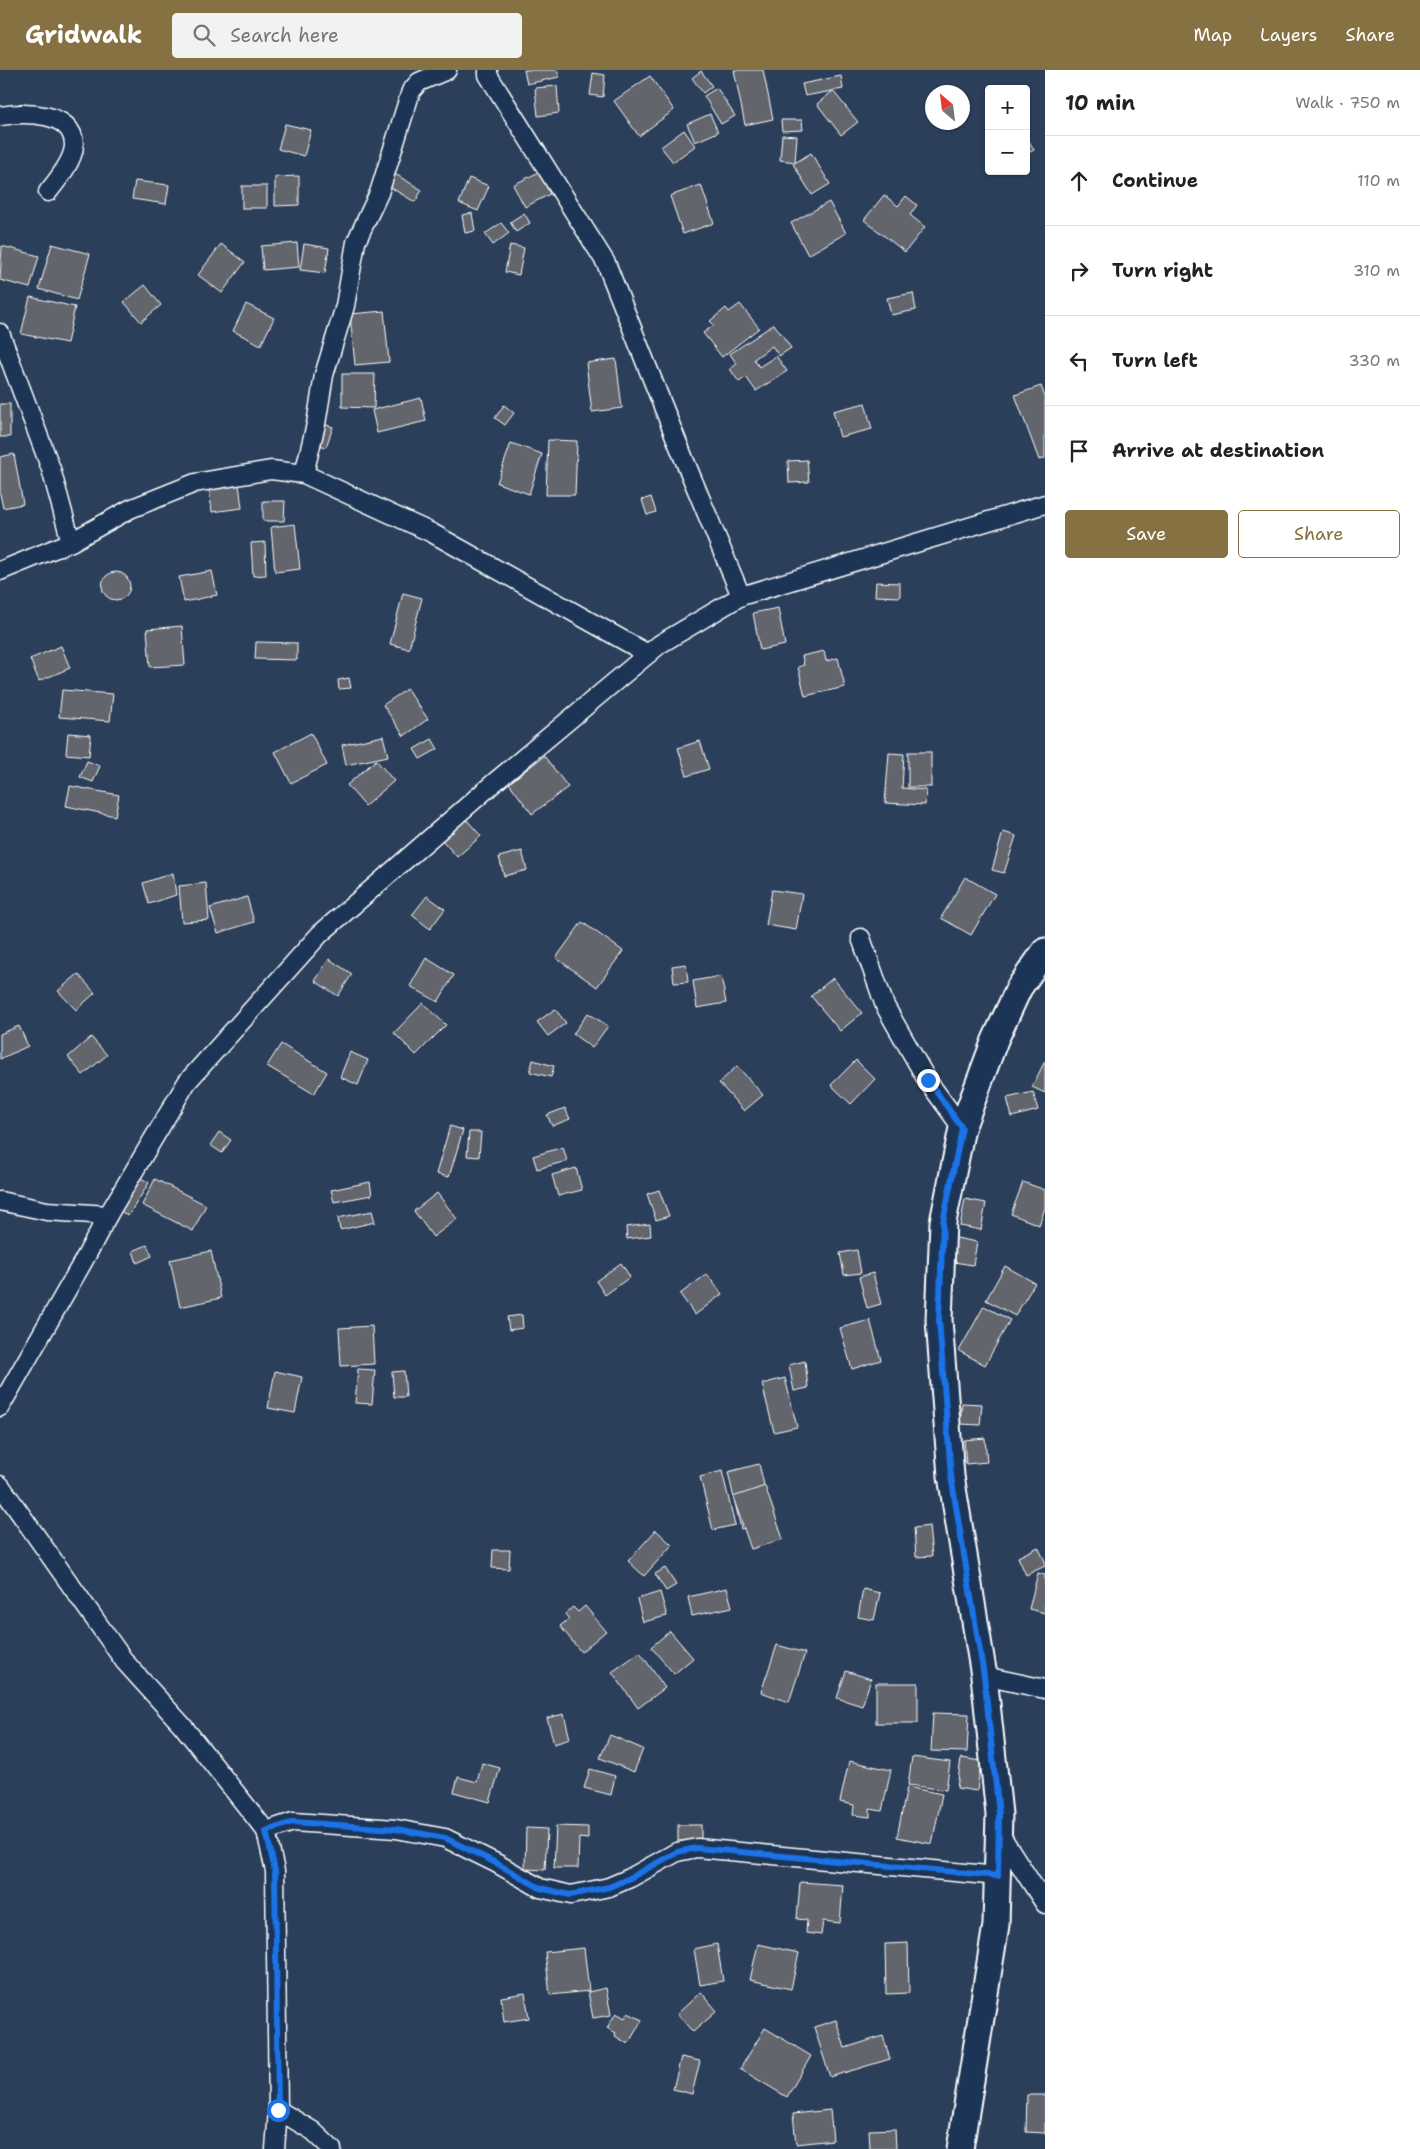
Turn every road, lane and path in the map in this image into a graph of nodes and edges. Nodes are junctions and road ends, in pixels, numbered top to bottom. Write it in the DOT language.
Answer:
graph roads {
  1 [pos="447,70"];
  2 [pos="488,70"];
  3 [pos="0,116"];
  4 [pos="48,192"];
  5 [pos="0,333"];
  6 [pos="304,474"];
  7 [pos="1045,504"];
  8 [pos="71,542"];
  9 [pos="0,571"];
  10 [pos="741,596"];
  11 [pos="648,654"];
  12 [pos="861,938"];
  13 [pos="1045,951"];
  14 [pos="962,1128"];
  15 [pos="0,1201"];
  16 [pos="108,1215"];
  17 [pos="0,1407"];
  18 [pos="0,1486"];
  19 [pos="984,1676"];
  20 [pos="1045,1689"];
  21 [pos="266,1831"];
  22 [pos="998,1831"];
  23 [pos="998,1876"];
  24 [pos="1045,1904"];
  25 [pos="278,2110"];
  26 [pos="275,2149"];
  27 [pos="332,2149"];
  28 [pos="960,2149"];
  1 -- 6 [label="street"];
  2 -- 10 [label="street"];
  3 -- 4 [label="street"];
  5 -- 8 [label="street"];
  6 -- 8 [label="street"];
  6 -- 11 [label="street"];
  7 -- 10 [label="street"];
  8 -- 9 [label="street"];
  10 -- 11 [label="street"];
  11 -- 16 [label="street"];
  12 -- 14 [label="street"];
  13 -- 14 [label="street"];
  14 -- 19 [label="street"];
  15 -- 16 [label="street"];
  16 -- 17 [label="street"];
  18 -- 21 [label="street"];
  19 -- 20 [label="street"];
  19 -- 22 [label="street"];
  21 -- 23 [label="street"];
  21 -- 25 [label="street"];
  22 -- 23 [label="street"];
  22 -- 24 [label="street"];
  23 -- 28 [label="street"];
  25 -- 26 [label="street"];
  25 -- 27 [label="street"];
}
